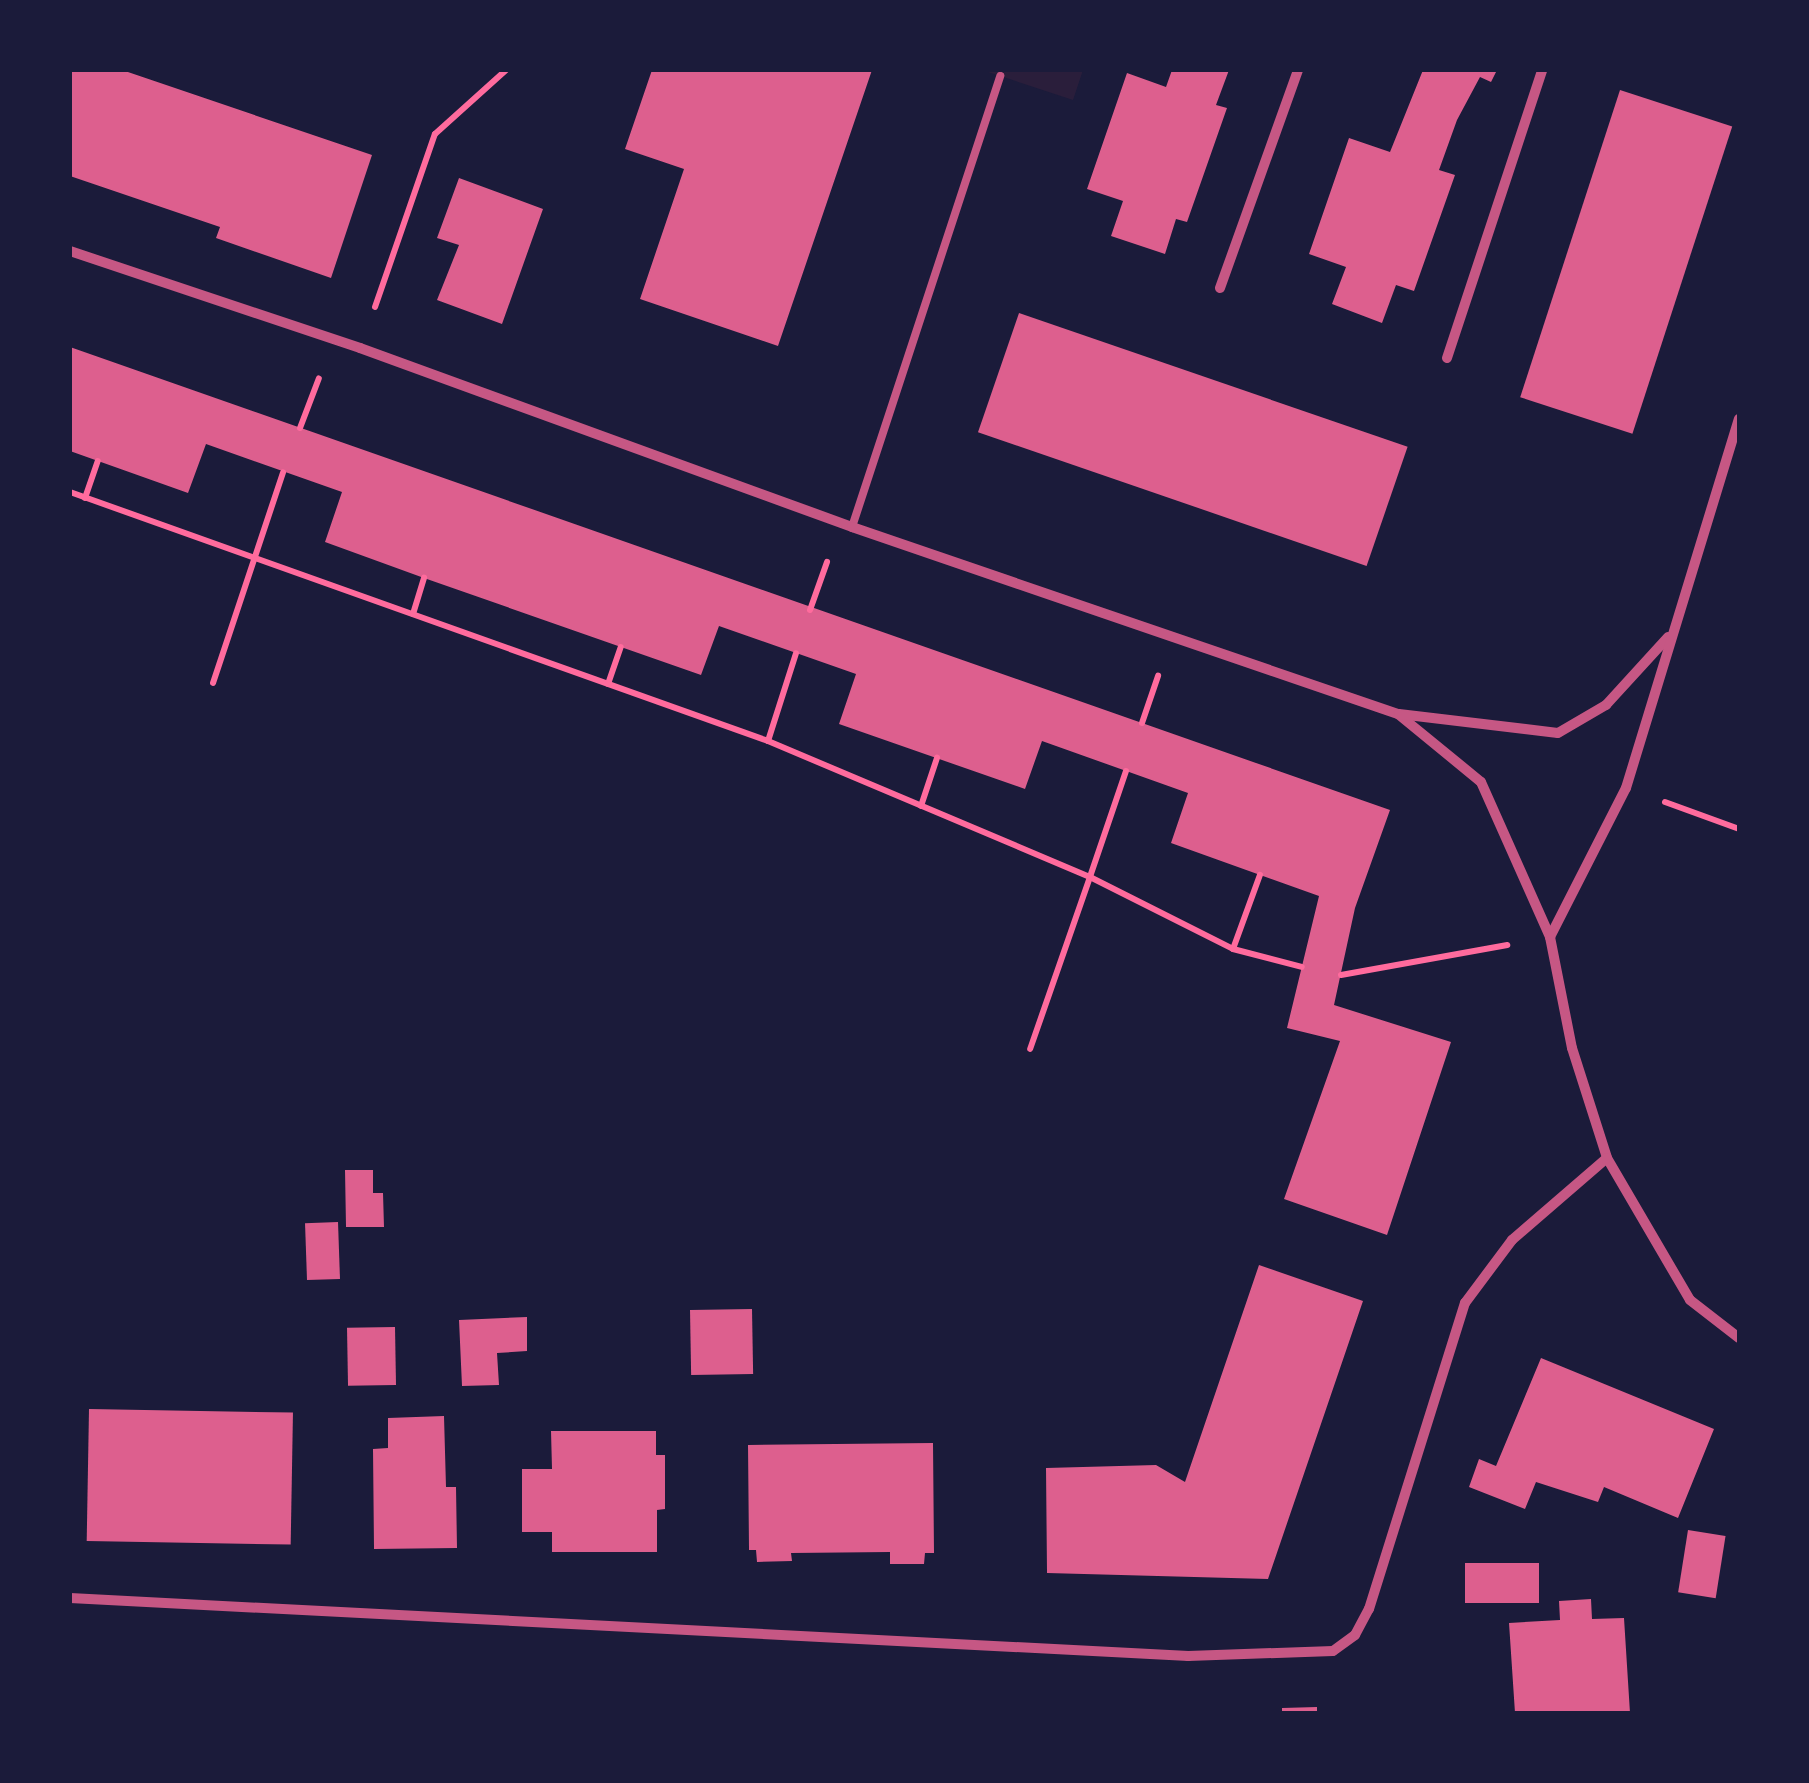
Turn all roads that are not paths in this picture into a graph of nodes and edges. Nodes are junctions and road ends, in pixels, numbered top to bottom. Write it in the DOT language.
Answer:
graph roads {
  1 [pos="1298,70"];
  2 [pos="1542,70"];
  3 [pos="1000,76"];
  4 [pos="70,251"];
  5 [pos="1220,288"];
  6 [pos="1447,358"];
  7 [pos="1739,419"];
  8 [pos="852,527"];
  9 [pos="1672,632"];
  10 [pos="1398,714"];
  11 [pos="1550,937"];
  12 [pos="1608,1158"];
  13 [pos="1739,1338"];
  14 [pos="70,1598"];
  1 -- 5 [label="street"];
  2 -- 6 [label="street"];
  3 -- 8 [label="lane"];
  4 -- 8 [label="street"];
  7 -- 9 [label="street"];
  8 -- 10 [label="street"];
  9 -- 10 [label="street"];
  9 -- 11 [label="street"];
  10 -- 11 [label="street"];
  11 -- 12 [label="street"];
  12 -- 13 [label="street"];
  12 -- 14 [label="street"];
}
